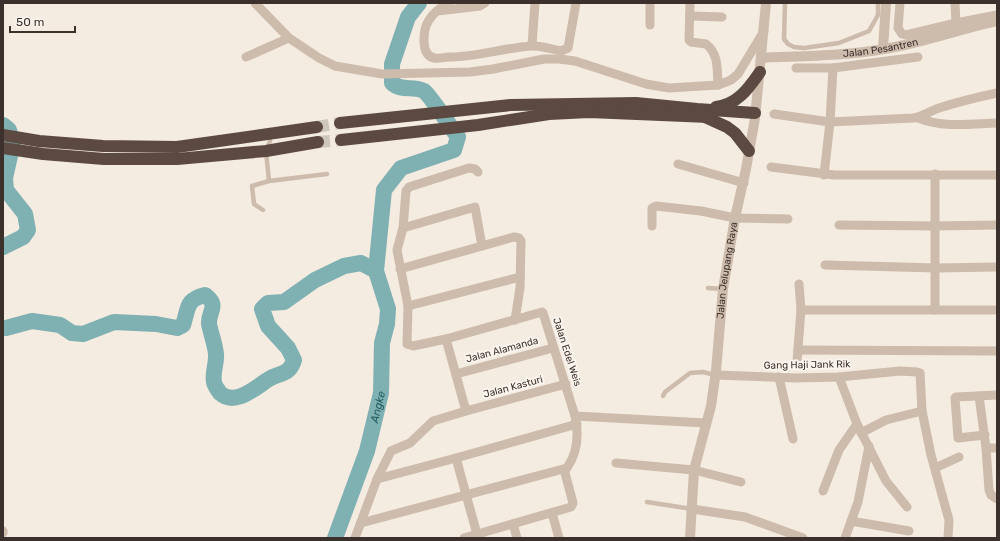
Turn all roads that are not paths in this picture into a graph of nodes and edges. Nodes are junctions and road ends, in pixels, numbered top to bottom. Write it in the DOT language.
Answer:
graph roads {
  1 [pos="255,3"];
  2 [pos="449,3"];
  3 [pos="485,3"];
  4 [pos="536,3"];
  5 [pos="576,3"];
  6 [pos="650,3"];
  7 [pos="690,3"];
  8 [pos="766,3"];
  9 [pos="784,3"];
  10 [pos="878,3"];
  11 [pos="886,3"];
  12 [pos="900,3"];
  13 [pos="955,3"];
  14 [pos="435,12"];
  15 [pos="997,15"];
  16 [pos="690,16"];
  17 [pos="722,17"];
  18 [pos="997,21"];
  19 [pos="956,23"];
  20 [pos="650,25"];
  21 [pos="764,30"];
  22 [pos="289,38"];
  23 [pos="532,45"];
  24 [pos="883,50"];
  25 [pos="246,57"];
  26 [pos="918,57"];
  27 [pos="762,58"];
  28 [pos="796,68"];
  29 [pos="833,68"];
  30 [pos="760,72"];
  31 [pos="718,85"];
  32 [pos="997,92"];
  33 [pos="701,113"];
  34 [pos="774,114"];
  35 [pos="755,115"];
  36 [pos="918,118"];
  37 [pos="830,122"];
  38 [pos="340,123"];
  39 [pos="997,124"];
  40 [pos="317,127"];
  41 [pos="269,134"];
  42 [pos="3,135"];
  43 [pos="342,140"];
  44 [pos="318,142"];
  45 [pos="3,148"];
  46 [pos="266,151"];
  47 [pos="749,151"];
  48 [pos="678,164"];
  49 [pos="771,167"];
  50 [pos="478,172"];
  51 [pos="327,174"];
  52 [pos="935,174"];
  53 [pos="824,175"];
  54 [pos="997,175"];
  55 [pos="269,181"];
  56 [pos="744,183"];
  57 [pos="263,210"];
  58 [pos="736,218"];
  59 [pos="788,219"];
  60 [pos="839,225"];
  61 [pos="997,225"];
  62 [pos="652,226"];
  63 [pos="936,226"];
  64 [pos="403,228"];
  65 [pos="482,246"];
  66 [pos="825,265"];
  67 [pos="997,267"];
  68 [pos="936,268"];
  69 [pos="400,269"];
  70 [pos="520,277"];
  71 [pos="800,284"];
  72 [pos="708,288"];
  73 [pos="722,289"];
  74 [pos="408,306"];
  75 [pos="801,310"];
  76 [pos="935,310"];
  77 [pos="997,310"];
  78 [pos="515,320"];
  79 [pos="446,339"];
  80 [pos="553,348"];
  81 [pos="798,350"];
  82 [pos="997,350"];
  83 [pos="796,361"];
  84 [pos="456,374"];
  85 [pos="715,375"];
  86 [pos="839,377"];
  87 [pos="779,378"];
  88 [pos="566,384"];
  89 [pos="997,395"];
  90 [pos="663,396"];
  91 [pos="979,396"];
  92 [pos="466,411"];
  93 [pos="922,412"];
  94 [pos="576,420"];
  95 [pos="706,423"];
  96 [pos="857,424"];
  97 [pos="861,433"];
  98 [pos="985,435"];
  99 [pos="793,439"];
  100 [pos="869,446"];
  101 [pos="986,448"];
  102 [pos="997,448"];
  103 [pos="959,457"];
  104 [pos="456,458"];
  105 [pos="616,463"];
  106 [pos="935,468"];
  107 [pos="564,469"];
  108 [pos="694,470"];
  109 [pos="377,479"];
  110 [pos="741,482"];
  111 [pos="823,491"];
  112 [pos="467,494"];
  113 [pos="997,498"];
  114 [pos="647,502"];
  115 [pos="907,507"];
  116 [pos="692,509"];
  117 [pos="552,513"];
  118 [pos="851,521"];
  119 [pos="361,523"];
  120 [pos="513,524"];
  121 [pos="909,531"];
  122 [pos="477,536"];
  123 [pos="355,538"];
  124 [pos="464,538"];
  125 [pos="517,538"];
  126 [pos="559,538"];
  127 [pos="690,538"];
  128 [pos="803,538"];
  129 [pos="845,538"];
  130 [pos="948,538"];
  1 -- 22 [label="street"];
  2 -- 14 [label="street"];
  3 -- 14 [label="street"];
  4 -- 23 [label="street"];
  5 -- 23 [label="street"];
  6 -- 20 [label="street"];
  7 -- 16 [label="street"];
  8 -- 21 [label="street, Jalan Jelupang Raya"];
  9 -- 10 [label="lane"];
  11 -- 24 [label="street"];
  12 -- 19 [label="street"];
  13 -- 19 [label="street"];
  14 -- 23 [label="street"];
  15 -- 19 [label="street"];
  16 -- 17 [label="street"];
  16 -- 31 [label="street"];
  18 -- 24 [label="street, Jalan Pesantren"];
  21 -- 27 [label="street, Jalan Jelupang Raya"];
  21 -- 31 [label="street"];
  22 -- 25 [label="street"];
  22 -- 31 [label="street"];
  24 -- 27 [label="street, Jalan Pesantren"];
  26 -- 29 [label="street"];
  27 -- 30 [label="street, Jalan Jelupang Raya"];
  28 -- 29 [label="street"];
  29 -- 37 [label="street"];
  30 -- 33 [label="highway"];
  30 -- 35 [label="street, Jalan Jelupang Raya"];
  32 -- 36 [label="street"];
  33 -- 35 [label="highway"];
  33 -- 38 [label="highway"];
  33 -- 43 [label="highway"];
  33 -- 47 [label="highway"];
  34 -- 37 [label="street"];
  35 -- 47 [label="street, Jalan Jelupang Raya"];
  36 -- 37 [label="street"];
  36 -- 39 [label="street"];
  37 -- 53 [label="street"];
  40 -- 41 [label="highway"];
  41 -- 42 [label="highway"];
  41 -- 46 [label="lane"];
  44 -- 46 [label="highway"];
  45 -- 46 [label="highway"];
  46 -- 55 [label="lane"];
  47 -- 56 [label="street, Jalan Jelupang Raya"];
  48 -- 56 [label="street"];
  49 -- 53 [label="street"];
  50 -- 64 [label="street"];
  51 -- 55 [label="lane"];
  52 -- 53 [label="street"];
  52 -- 54 [label="street"];
  52 -- 63 [label="street"];
  55 -- 57 [label="lane"];
  56 -- 58 [label="street, Jalan Jelupang Raya"];
  58 -- 59 [label="street"];
  58 -- 62 [label="street"];
  58 -- 73 [label="street, Jalan Jelupang Raya"];
  60 -- 63 [label="street"];
  61 -- 63 [label="street"];
  63 -- 68 [label="street"];
  64 -- 65 [label="street"];
  64 -- 69 [label="street"];
  65 -- 69 [label="street"];
  65 -- 70 [label="street"];
  66 -- 68 [label="street"];
  67 -- 68 [label="street"];
  68 -- 76 [label="street"];
  69 -- 74 [label="street"];
  70 -- 74 [label="street"];
  70 -- 78 [label="street"];
  71 -- 75 [label="street"];
  72 -- 73 [label="lane"];
  73 -- 85 [label="street, Jalan Jelupang Raya"];
  74 -- 79 [label="street, Jalan Edel Weis"];
  75 -- 76 [label="street"];
  75 -- 81 [label="street"];
  76 -- 77 [label="street"];
  78 -- 79 [label="street, Jalan Edel Weis"];
  78 -- 80 [label="street, Jalan Edel Weis"];
  79 -- 84 [label="street"];
  80 -- 84 [label="street, Jalan Alamanda"];
  80 -- 88 [label="street, Jalan Edel Weis"];
  81 -- 82 [label="street"];
  81 -- 83 [label="street"];
  84 -- 92 [label="street"];
  85 -- 87 [label="street, Gang Haji Jank Rik"];
  85 -- 90 [label="lane"];
  85 -- 95 [label="street, Jalan Jelupang Raya"];
  86 -- 87 [label="street, Gang Haji Jank Rik"];
  86 -- 93 [label="street, Gang Haji Jank Rik"];
  86 -- 96 [label="street"];
  87 -- 99 [label="street"];
  88 -- 92 [label="street, Jalan Kasturi"];
  88 -- 94 [label="street, Jalan Edel Weis"];
  89 -- 91 [label="street"];
  91 -- 98 [label="street"];
  91 -- 98 [label="street"];
  92 -- 109 [label="street, Jalan Kasturi"];
  93 -- 97 [label="street"];
  93 -- 106 [label="street"];
  94 -- 95 [label="street"];
  94 -- 104 [label="street"];
  94 -- 107 [label="street, Jalan Edel Weis"];
  95 -- 108 [label="street, Jalan Jelupang Raya"];
  96 -- 97 [label="street"];
  96 -- 111 [label="street"];
  97 -- 100 [label="street"];
  98 -- 101 [label="street"];
  100 -- 115 [label="street"];
  100 -- 118 [label="street"];
  101 -- 102 [label="street"];
  101 -- 113 [label="street"];
  103 -- 106 [label="street"];
  104 -- 109 [label="street"];
  104 -- 112 [label="street"];
  105 -- 108 [label="street"];
  106 -- 130 [label="street"];
  107 -- 112 [label="street"];
  107 -- 117 [label="street"];
  108 -- 110 [label="street"];
  108 -- 116 [label="street, Jalan Jelupang Raya"];
  109 -- 119 [label="street, Jalan Kasturi"];
  112 -- 119 [label="street"];
  112 -- 122 [label="street"];
  114 -- 116 [label="lane"];
  116 -- 127 [label="street, Jalan Jelupang Raya"];
  116 -- 128 [label="street"];
  117 -- 120 [label="street"];
  117 -- 126 [label="street"];
  118 -- 121 [label="street"];
  118 -- 129 [label="street"];
  119 -- 123 [label="street, Jalan Kasturi"];
  120 -- 122 [label="street"];
  120 -- 125 [label="street"];
  122 -- 124 [label="street"];
}
